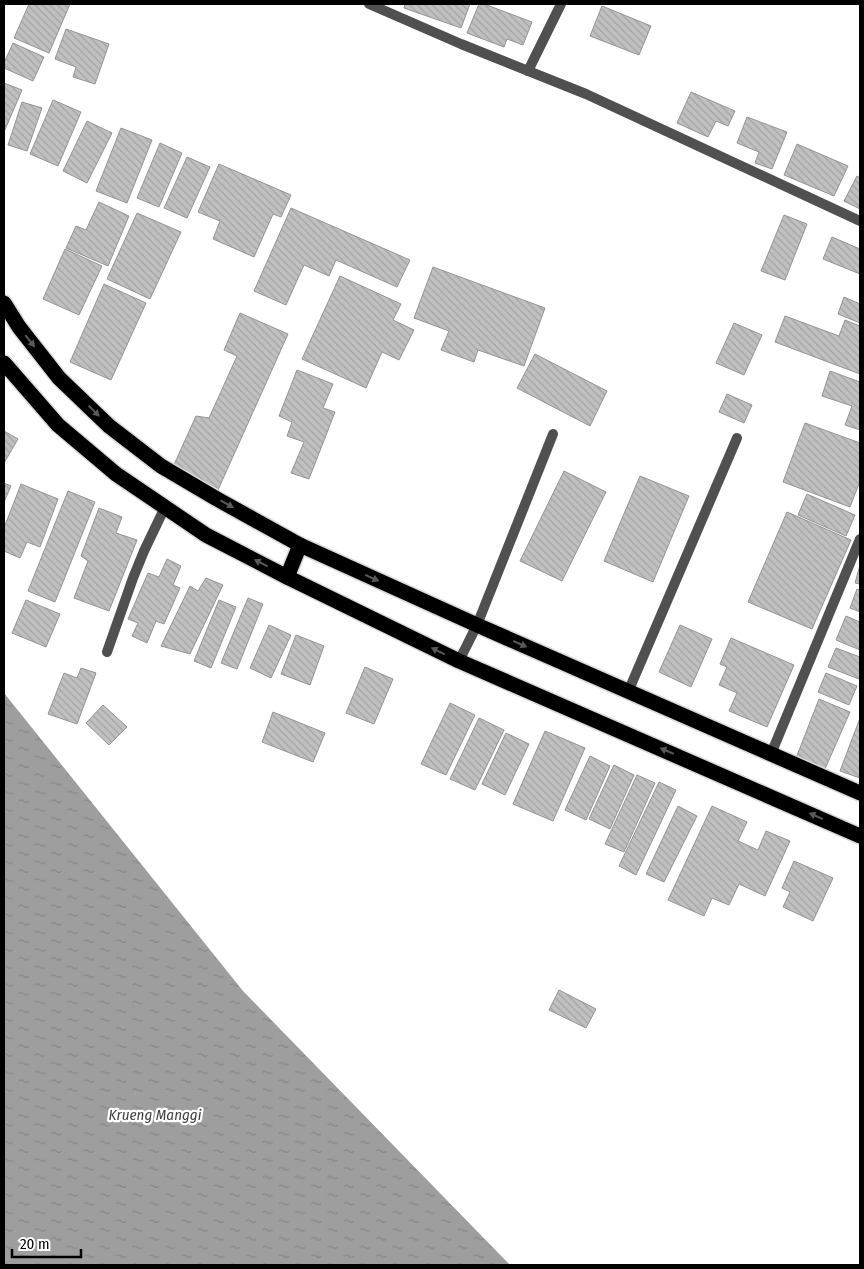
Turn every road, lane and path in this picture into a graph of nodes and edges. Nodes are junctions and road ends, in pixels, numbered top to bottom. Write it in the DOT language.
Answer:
graph roads {
  1 [pos="369,4"];
  2 [pos="561,4"];
  3 [pos="528,71"];
  4 [pos="860,220"];
  5 [pos="4,303"];
  6 [pos="4,362"];
  7 [pos="553,434"];
  8 [pos="737,438"];
  9 [pos="165,507"];
  10 [pos="860,539"];
  11 [pos="300,545"];
  12 [pos="287,577"];
  13 [pos="477,625"];
  14 [pos="107,652"];
  15 [pos="459,661"];
  16 [pos="628,692"];
  17 [pos="771,754"];
  18 [pos="860,794"];
  19 [pos="860,836"];
  1 -- 3 [label="street"];
  2 -- 3 [label="street"];
  3 -- 4 [label="street"];
  5 -- 11 [label="highway, one-way"];
  6 -- 9 [label="highway"];
  7 -- 13 [label="street"];
  8 -- 16 [label="street"];
  12 -- 9 [label="highway, one-way"];
  9 -- 14 [label="street"];
  10 -- 17 [label="street"];
  11 -- 12 [label="highway"];
  11 -- 13 [label="highway, one-way"];
  15 -- 12 [label="highway, one-way"];
  13 -- 15 [label="street"];
  13 -- 16 [label="highway, one-way"];
  19 -- 15 [label="highway, one-way"];
  16 -- 17 [label="highway"];
  17 -- 18 [label="highway"];
}
